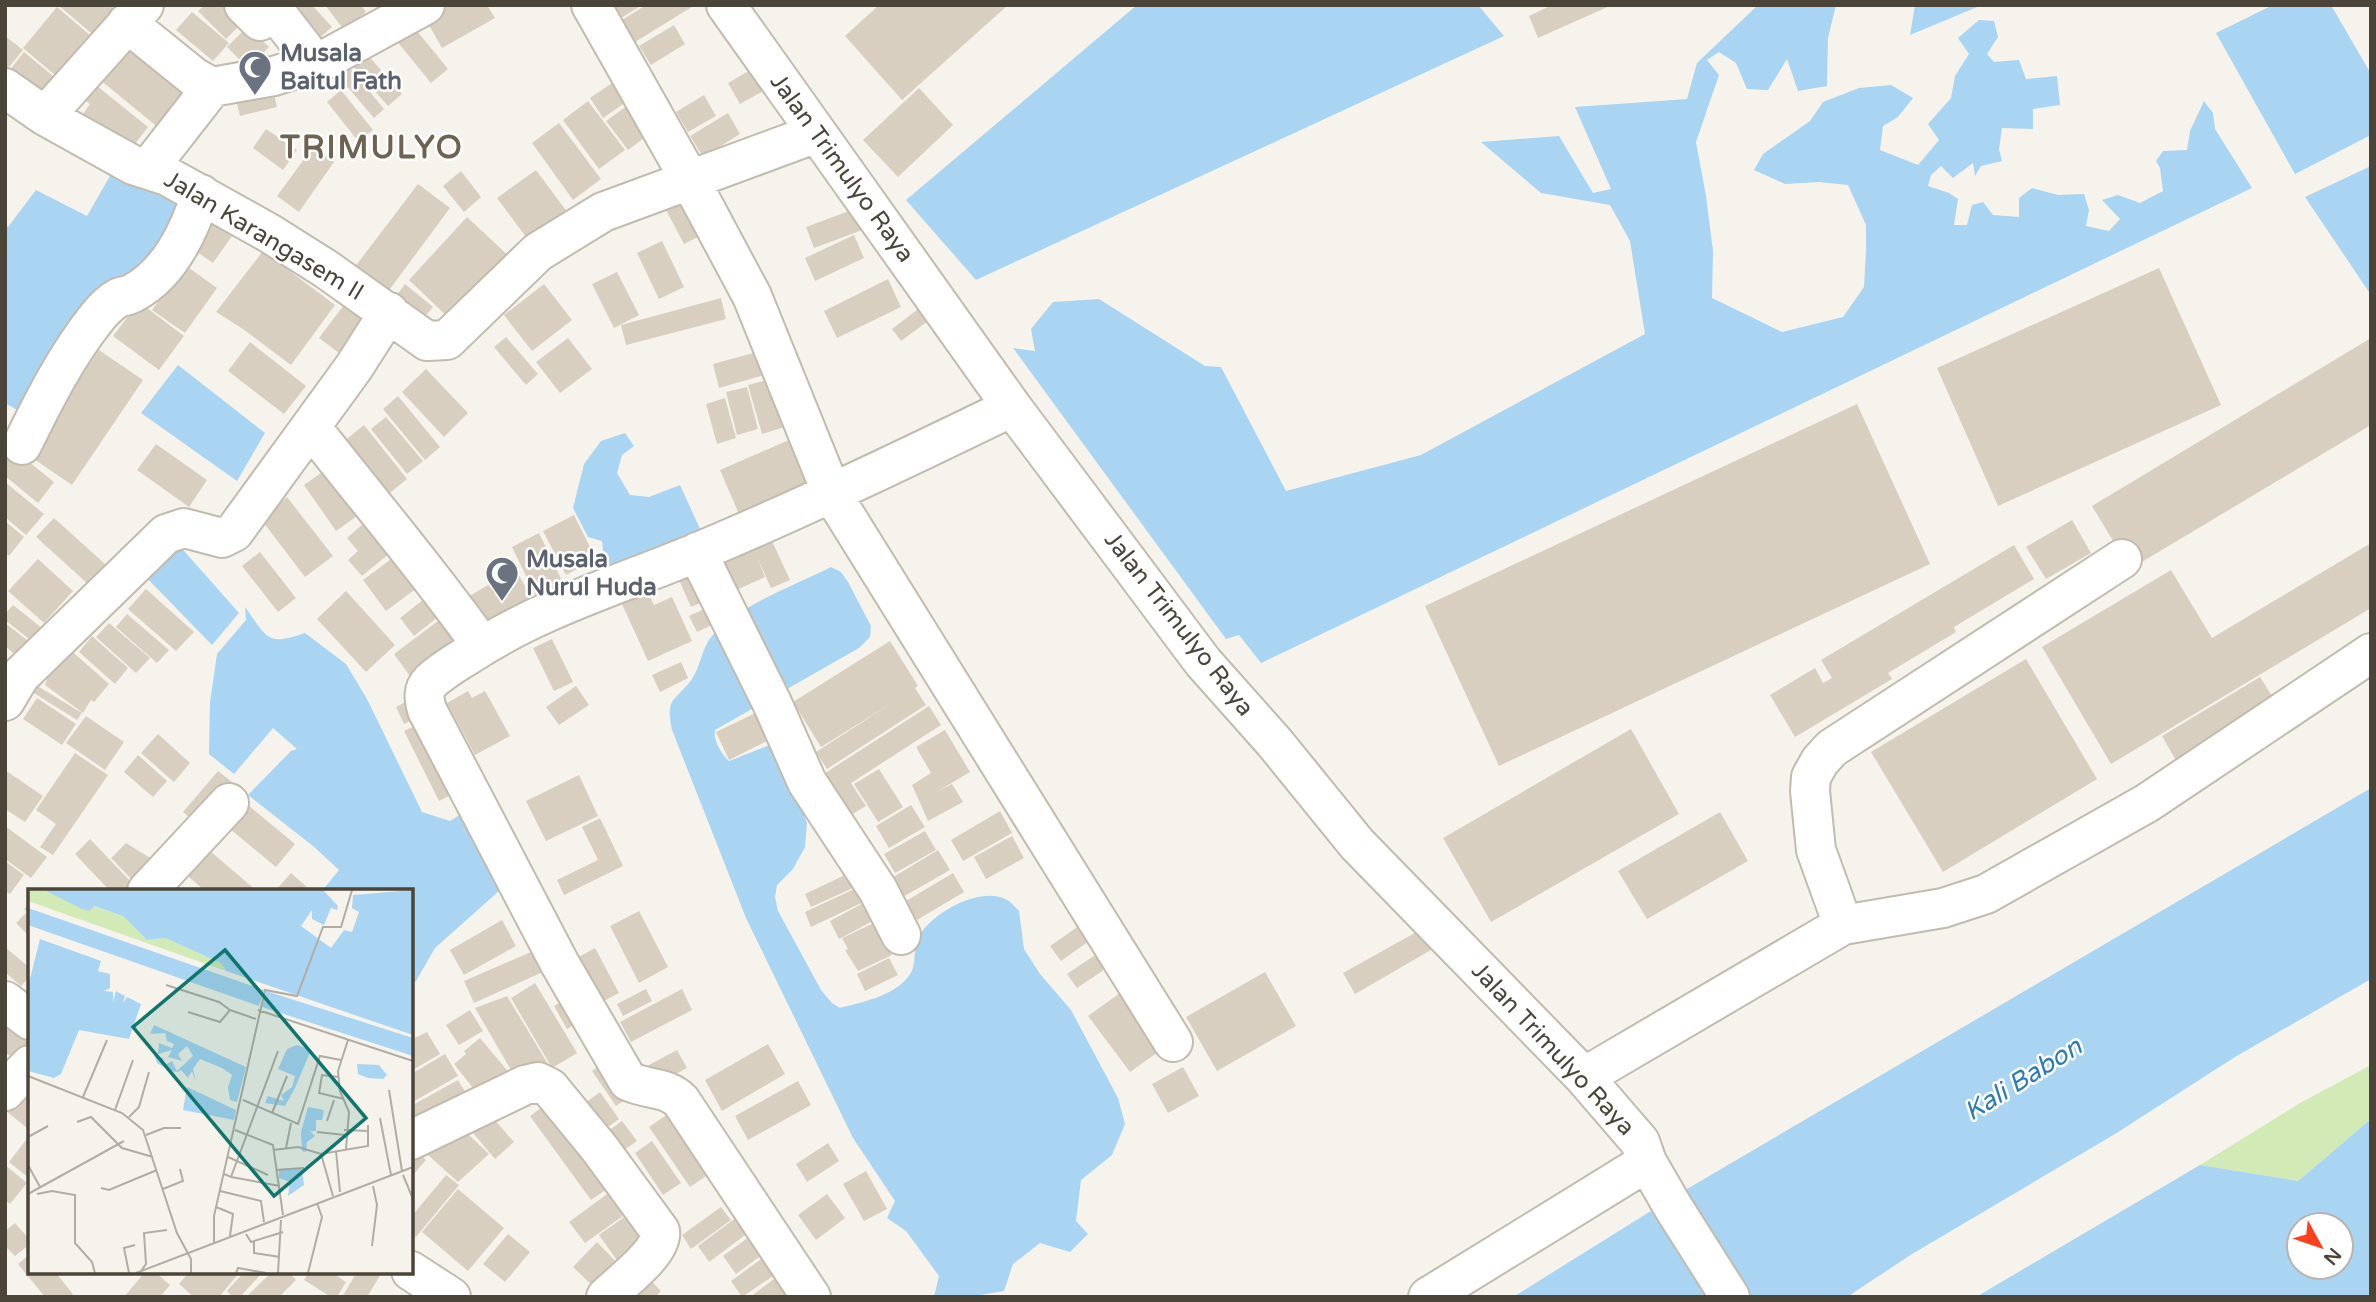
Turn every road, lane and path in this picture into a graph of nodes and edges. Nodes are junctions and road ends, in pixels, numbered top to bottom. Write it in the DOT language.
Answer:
graph roads {
  1 [pos="244,5"];
  2 [pos="425,5"];
  3 [pos="591,5"];
  4 [pos="726,5"];
  5 [pos="136,14"];
  6 [pos="315,63"];
  7 [pos="212,87"];
  8 [pos="5,88"];
  9 [pos="45,116"];
  10 [pos="817,133"];
  11 [pos="148,169"];
  12 [pos="691,180"];
  13 [pos="201,194"];
  14 [pos="389,312"];
  15 [pos="1013,407"];
  16 [pos="311,426"];
  17 [pos="22,445"];
  18 [pos="832,494"];
  19 [pos="697,552"];
  20 [pos="2122,559"];
  21 [pos="482,646"];
  22 [pos="2371,653"];
  23 [pos="10,682"];
  24 [pos="229,803"];
  25 [pos="148,889"];
  26 [pos="1843,925"];
  27 [pos="901,935"];
  28 [pos="1173,1042"];
  29 [pos="28,1067"];
  30 [pos="1584,1077"];
  31 [pos="5,1091"];
  32 [pos="413,1139"];
  33 [pos="1647,1162"];
  34 [pos="413,1272"];
  35 [pos="451,1297"];
  36 [pos="606,1297"];
  37 [pos="811,1297"];
  38 [pos="1428,1297"];
  39 [pos="1730,1297"];
  1 -- 6 [label="street"];
  2 -- 6 [label="street"];
  3 -- 12 [label="street"];
  4 -- 10 [label="street, Jalan Trimulyo Raya"];
  5 -- 7 [label="street"];
  5 -- 9 [label="street"];
  6 -- 7 [label="street"];
  7 -- 11 [label="street"];
  8 -- 9 [label="street, Jalan Karangasem II"];
  9 -- 11 [label="street, Jalan Karangasem II"];
  10 -- 12 [label="street"];
  10 -- 15 [label="street, Jalan Trimulyo Raya"];
  11 -- 13 [label="street, Jalan Karangasem II"];
  12 -- 14 [label="street, Jalan Karangasem II"];
  12 -- 18 [label="street"];
  13 -- 14 [label="street, Jalan Karangasem II"];
  13 -- 17 [label="street"];
  14 -- 16 [label="street"];
  15 -- 18 [label="street"];
  15 -- 30 [label="street, Jalan Trimulyo Raya"];
  16 -- 21 [label="street"];
  16 -- 23 [label="street"];
  18 -- 19 [label="street"];
  18 -- 28 [label="street"];
  19 -- 21 [label="street"];
  19 -- 27 [label="street"];
  20 -- 26 [label="street"];
  21 -- 37 [label="street"];
  22 -- 26 [label="street"];
  24 -- 25 [label="street"];
  26 -- 30 [label="street"];
  29 -- 31 [label="street"];
  30 -- 33 [label="street, Jalan Trimulyo Raya"];
  32 -- 36 [label="street"];
  33 -- 38 [label="street"];
  33 -- 39 [label="street, Jalan Trimulyo Raya"];
  34 -- 35 [label="street"];
}
